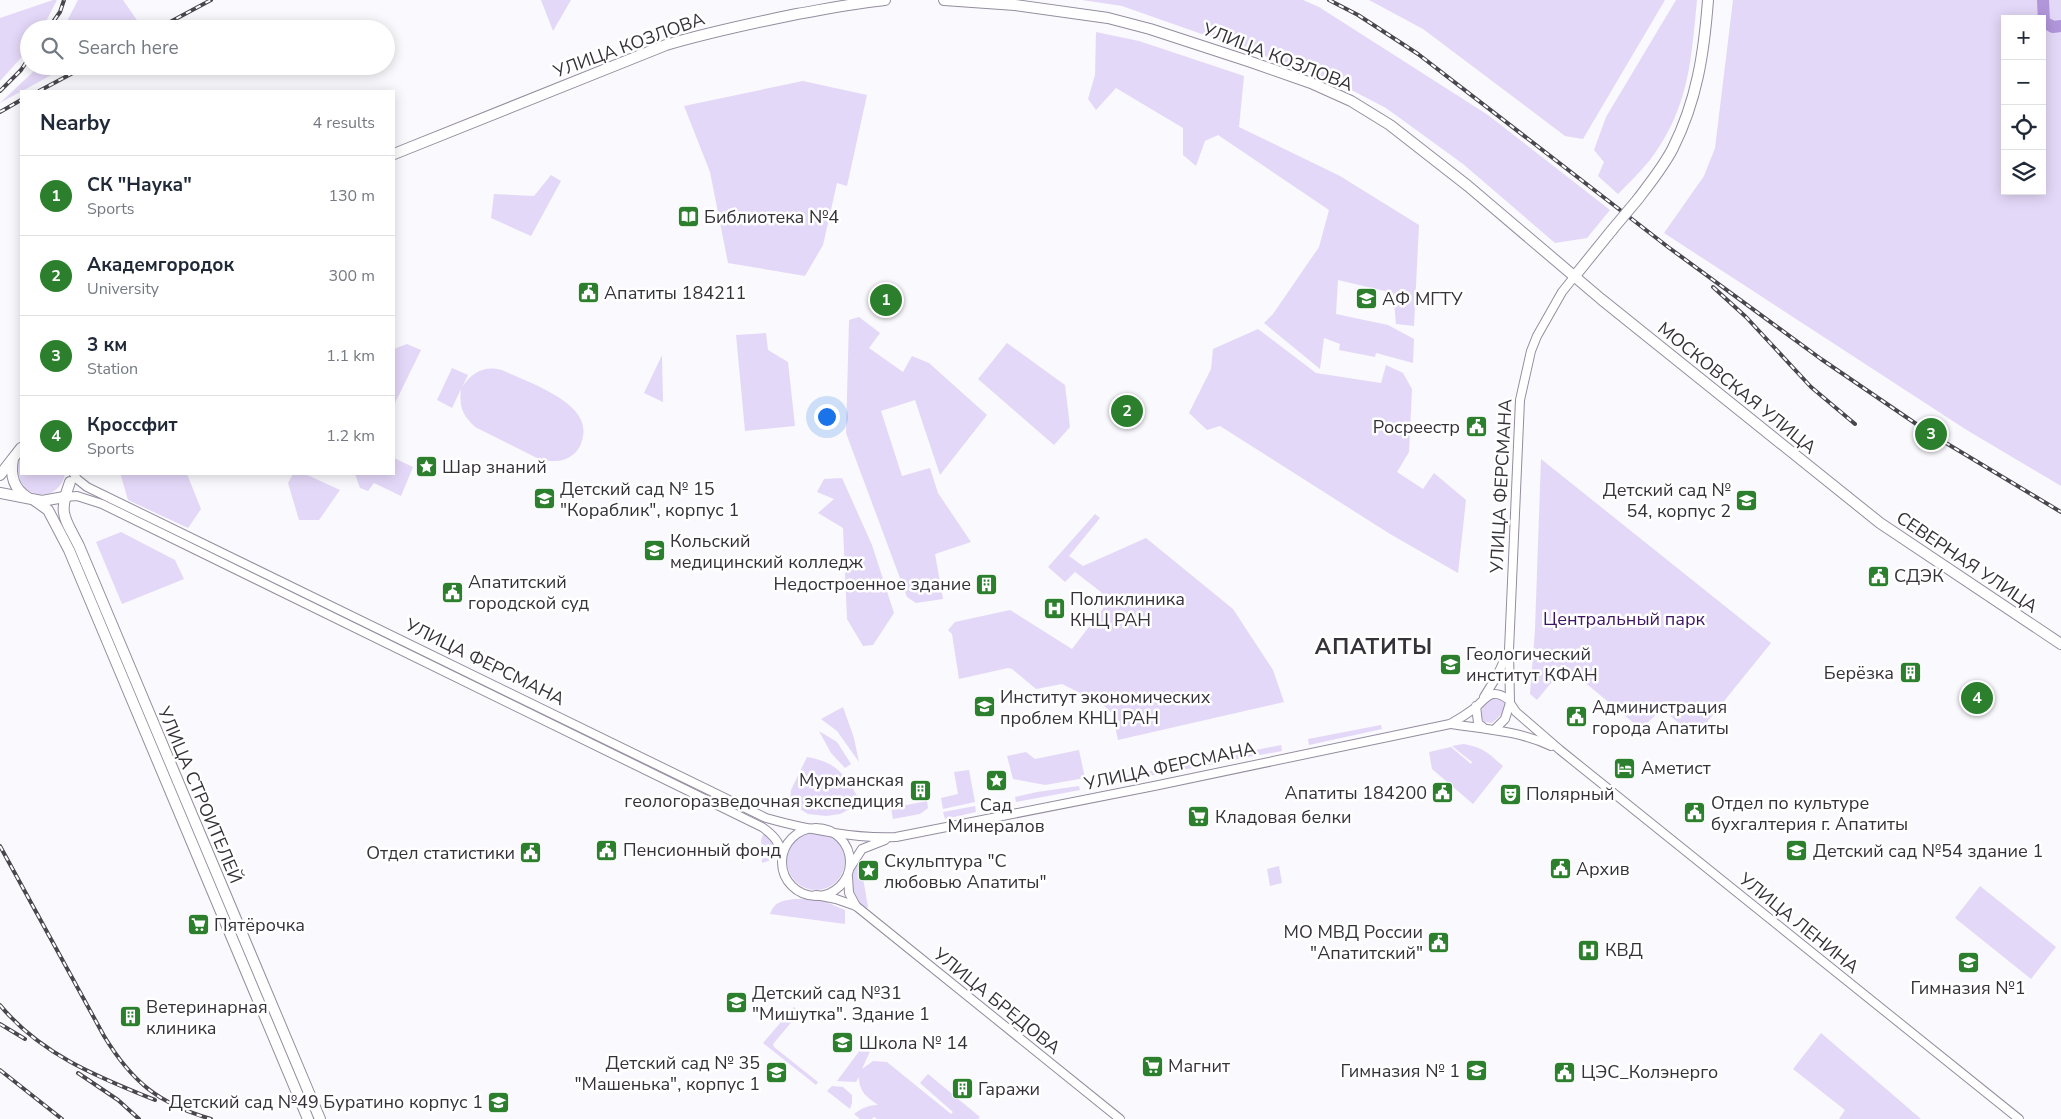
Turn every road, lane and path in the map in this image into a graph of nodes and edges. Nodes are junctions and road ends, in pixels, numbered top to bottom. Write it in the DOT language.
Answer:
graph roads {
  1 [pos="885,0"];
  2 [pos="944,0"];
  3 [pos="1708,0"];
  4 [pos="395,154"];
  5 [pos="1574,277"];
  6 [pos="20,449"];
  7 [pos="12,459"];
  8 [pos="0,475"];
  9 [pos="72,476"];
  10 [pos="0,493"];
  11 [pos="64,498"];
  12 [pos="31,499"];
  13 [pos="52,499"];
  14 [pos="1880,523"];
  15 [pos="191,537"];
  16 [pos="186,546"];
  17 [pos="346,613"];
  18 [pos="342,622"];
  19 [pos="2061,644"];
  20 [pos="1509,650"];
  21 [pos="132,688"];
  22 [pos="1484,698"];
  23 [pos="1509,702"];
  24 [pos="1476,706"];
  25 [pos="1450,724"];
  26 [pos="1490,730"];
  27 [pos="1560,750"];
  28 [pos="643,758"];
  29 [pos="639,767"];
  30 [pos="681,776"];
  31 [pos="677,785"];
  32 [pos="191,829"];
  33 [pos="823,830"];
  34 [pos="896,837"];
  35 [pos="782,853"];
  36 [pos="849,872"];
  37 [pos="816,895"];
  38 [pos="856,906"];
  39 [pos="260,978"];
  40 [pos="250,983"];
  41 [pos="310,1094"];
  42 [pos="299,1098"];
  43 [pos="308,1119"];
  44 [pos="320,1119"];
  45 [pos="1120,1119"];
  46 [pos="2019,1119"];
  1 -- 4 [label="main road, УЛИЦА КОЗЛОВА"];
  2 -- 5 [label="main road, УЛИЦА КОЗЛОВА"];
  3 -- 5 [label="main road, УЛИЦА ФЕРСМАНА, bridge"];
  5 -- 14 [label="main road, МОСКОВСКАЯ УЛИЦА"];
  5 -- 20 [label="street, УЛИЦА ФЕРСМАНА"];
  6 -- 7 [label="main road"];
  7 -- 8 [label="main road"];
  7 -- 12 [label="main road, УЛИЦА СТРОИТЕЛЕЙ"];
  9 -- 11 [label="main road, УЛИЦА СТРОИТЕЛЕЙ"];
  9 -- 13 [label="main road"];
  9 -- 15 [label="street, УЛИЦА ФЕРСМАНА"];
  10 -- 12 [label="main road"];
  11 -- 13 [label="main road"];
  11 -- 16 [label="street, УЛИЦА ФЕРСМАНА"];
  11 -- 21 [label="main road, УЛИЦА СТРОИТЕЛЕЙ"];
  12 -- 13 [label="main road"];
  12 -- 21 [label="main road, УЛИЦА СТРОИТЕЛЕЙ"];
  14 -- 19 [label="main road, СЕВЕРНАЯ УЛИЦА"];
  15 -- 16 [label="street"];
  15 -- 17 [label="street, УЛИЦА ФЕРСМАНА"];
  16 -- 18 [label="street, УЛИЦА ФЕРСМАНА"];
  17 -- 18 [label="street"];
  17 -- 28 [label="street, УЛИЦА ФЕРСМАНА"];
  18 -- 29 [label="street, УЛИЦА ФЕРСМАНА"];
  20 -- 22 [label="street, УЛИЦА ФЕРСМАНА"];
  20 -- 23 [label="street, УЛИЦА ФЕРСМАНА"];
  21 -- 32 [label="main road, УЛИЦА СТРОИТЕЛЕЙ"];
  22 -- 23 [label="street"];
  22 -- 24 [label="street"];
  23 -- 26 [label="street"];
  23 -- 27 [label="street, УЛИЦА ЛЕНИНА"];
  24 -- 25 [label="street, УЛИЦА ФЕРСМАНА"];
  24 -- 26 [label="street"];
  25 -- 26 [label="street, УЛИЦА ФЕРСМАНА"];
  25 -- 34 [label="street, УЛИЦА ФЕРСМАНА"];
  26 -- 27 [label="street, УЛИЦА ЛЕНИНА"];
  27 -- 46 [label="street, УЛИЦА ЛЕНИНА"];
  28 -- 29 [label="street"];
  28 -- 30 [label="street, УЛИЦА ФЕРСМАНА"];
  29 -- 31 [label="street, УЛИЦА ФЕРСМАНА"];
  30 -- 31 [label="street"];
  30 -- 33 [label="street, УЛИЦА ФЕРСМАНА"];
  31 -- 35 [label="street, УЛИЦА ФЕРСМАНА"];
  32 -- 39 [label="main road, УЛИЦА СТРОИТЕЛЕЙ"];
  32 -- 40 [label="main road, УЛИЦА СТРОИТЕЛЕЙ"];
  33 -- 34 [label="street, УЛИЦА ФЕРСМАНА"];
  33 -- 35 [label="street"];
  33 -- 36 [label="street"];
  34 -- 36 [label="street, УЛИЦА ФЕРСМАНА"];
  35 -- 37 [label="street"];
  36 -- 37 [label="street"];
  36 -- 38 [label="street"];
  37 -- 38 [label="street"];
  38 -- 45 [label="street, УЛИЦА БРЕДОВА"];
  39 -- 40 [label="main road"];
  39 -- 41 [label="main road, УЛИЦА СТРОИТЕЛЕЙ"];
  40 -- 42 [label="main road, УЛИЦА СТРОИТЕЛЕЙ"];
  41 -- 42 [label="main road"];
  41 -- 44 [label="main road, УЛИЦА СТРОИТЕЛЕЙ"];
  42 -- 43 [label="main road, УЛИЦА СТРОИТЕЛЕЙ"];
}
